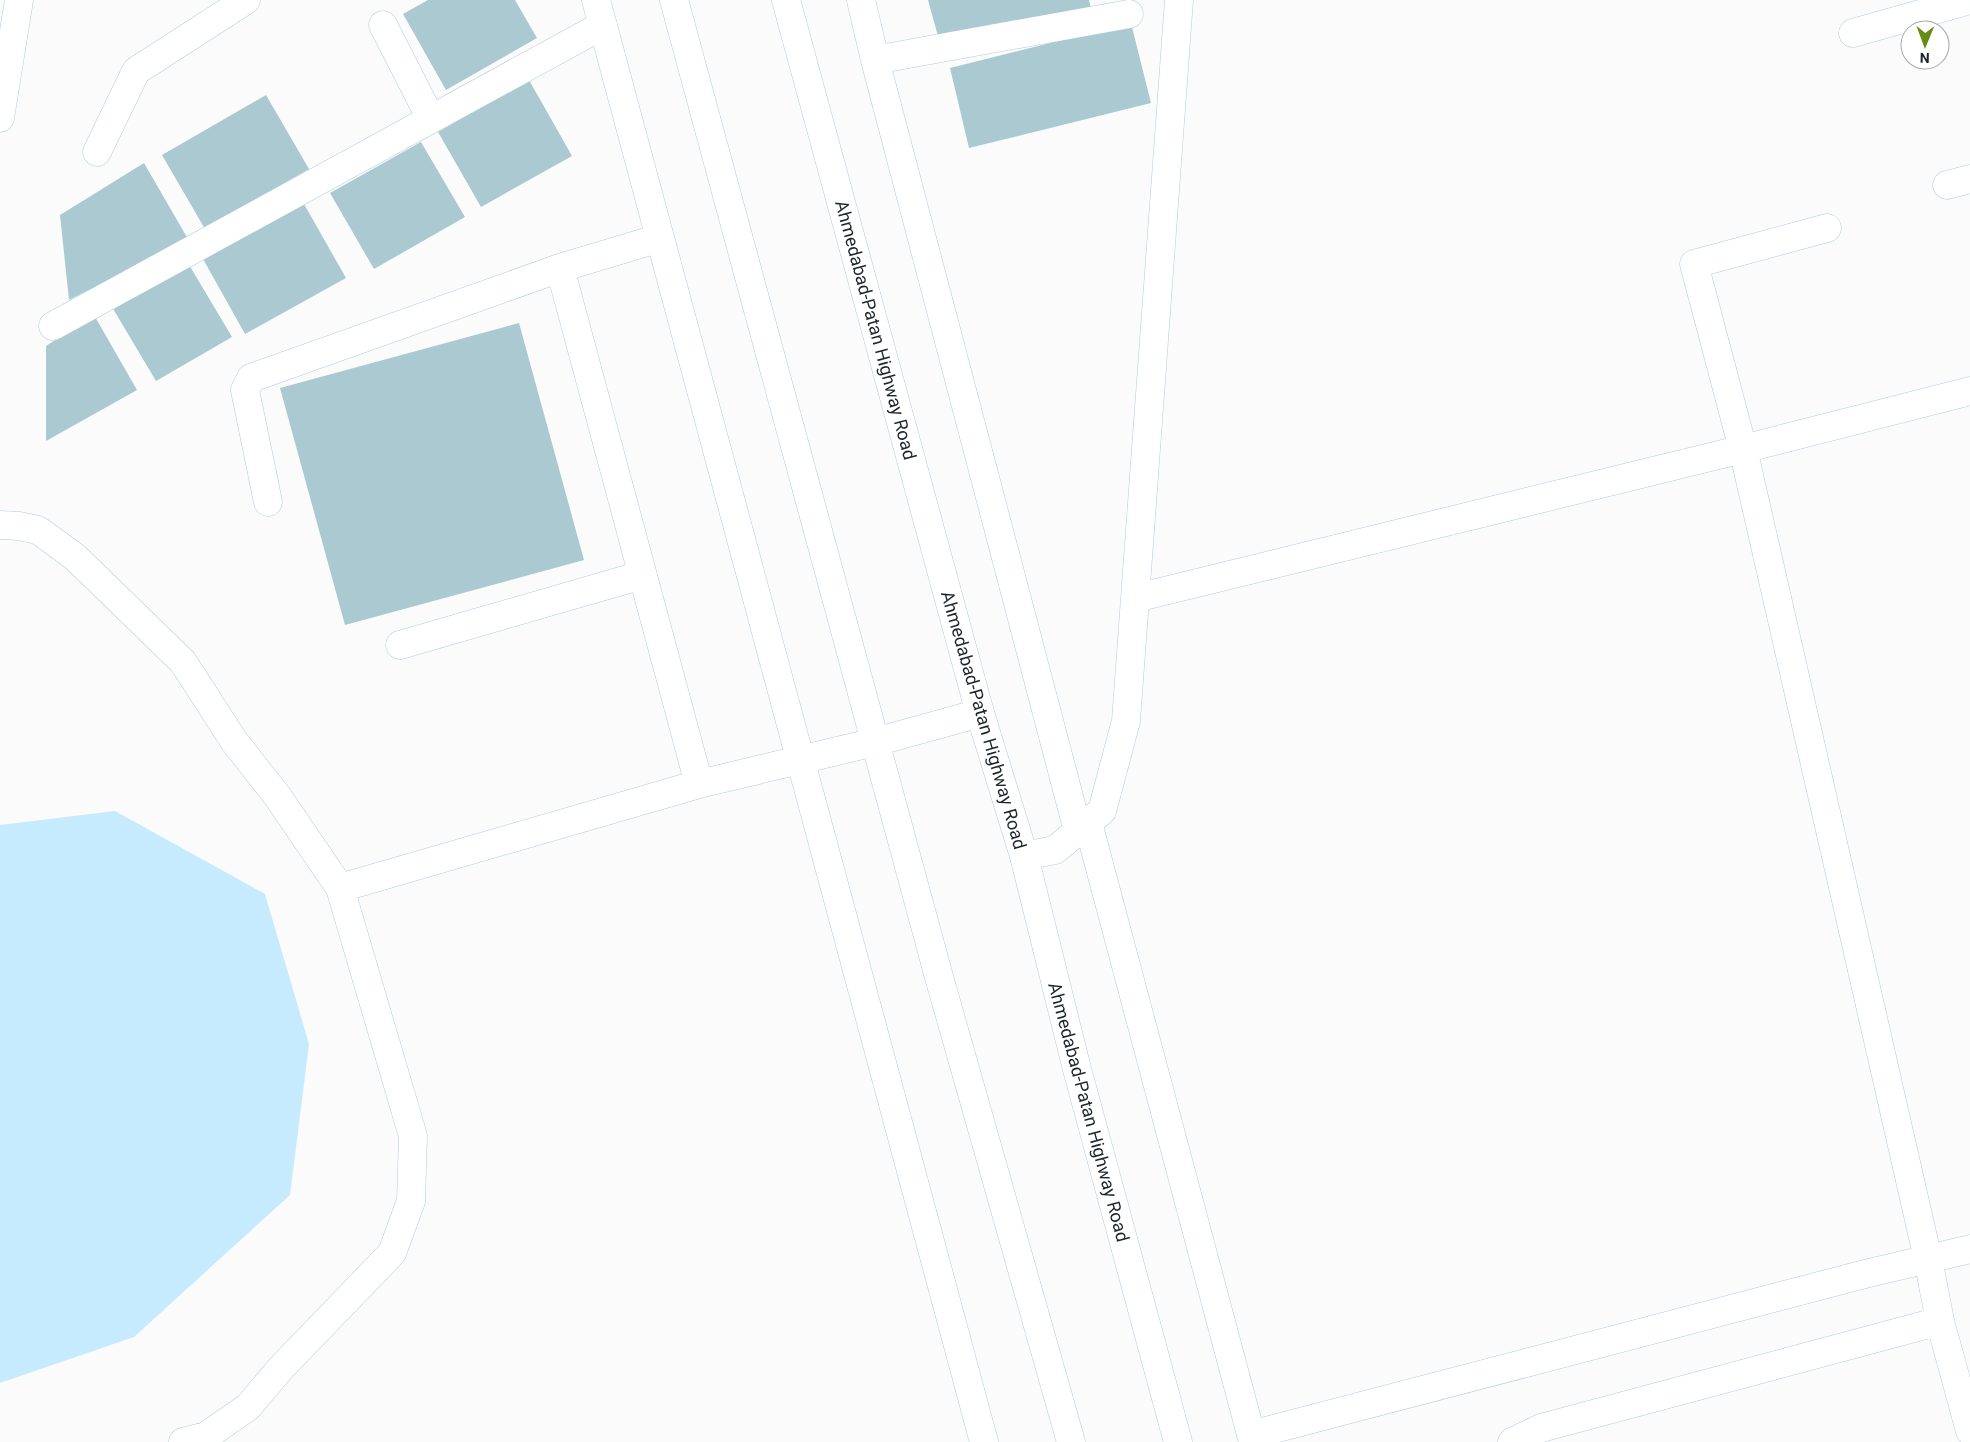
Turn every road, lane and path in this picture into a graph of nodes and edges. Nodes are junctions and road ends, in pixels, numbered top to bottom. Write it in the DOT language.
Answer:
graph roads {
  1 [pos="20,0"];
  2 [pos="246,0"];
  3 [pos="674,0"];
  4 [pos="786,0"];
  5 [pos="861,0"];
  6 [pos="1180,0"];
  7 [pos="1970,0"];
  8 [pos="599,12"];
  9 [pos="1129,14"];
  10 [pos="383,25"];
  11 [pos="1853,33"];
  12 [pos="6,42"];
  13 [pos="875,60"];
  14 [pos="0,118"];
  15 [pos="431,118"];
  16 [pos="96,152"];
  17 [pos="1827,228"];
  18 [pos="660,238"];
  19 [pos="560,268"];
  20 [pos="52,326"];
  21 [pos="1970,391"];
  22 [pos="1743,449"];
  23 [pos="268,502"];
  24 [pos="0,525"];
  25 [pos="642,575"];
  26 [pos="1136,598"];
  27 [pos="400,646"];
  28 [pos="980,713"];
  29 [pos="875,742"];
  30 [pos="801,759"];
  31 [pos="699,784"];
  32 [pos="1083,827"];
  33 [pos="1024,856"];
  34 [pos="340,888"];
  35 [pos="1970,1249"];
  36 [pos="1928,1259"];
  37 [pos="1940,1321"];
  38 [pos="1970,1431"];
  39 [pos="1252,1439"];
  40 [pos="183,1442"];
  41 [pos="984,1442"];
  42 [pos="1071,1442"];
  43 [pos="1178,1442"];
  44 [pos="1512,1442"];
  1 -- 12 [label="street"];
  2 -- 16 [label="street"];
  3 -- 29 [label="street"];
  4 -- 28 [label="street, Ahmedabad-Patan Highway Road"];
  5 -- 13 [label="street"];
  6 -- 26 [label="street"];
  7 -- 11 [label="street"];
  8 -- 15 [label="street"];
  8 -- 18 [label="street"];
  9 -- 13 [label="street"];
  10 -- 15 [label="street"];
  12 -- 14 [label="street"];
  13 -- 32 [label="street"];
  15 -- 20 [label="street"];
  17 -- 22 [label="street"];
  18 -- 19 [label="street"];
  18 -- 30 [label="street"];
  19 -- 23 [label="street"];
  19 -- 25 [label="street"];
  21 -- 22 [label="street"];
  22 -- 26 [label="street"];
  22 -- 36 [label="street"];
  24 -- 34 [label="street"];
  25 -- 27 [label="street"];
  25 -- 31 [label="street"];
  26 -- 32 [label="street"];
  28 -- 29 [label="street"];
  28 -- 33 [label="street, Ahmedabad-Patan Highway Road"];
  29 -- 30 [label="street"];
  29 -- 42 [label="street"];
  30 -- 31 [label="street"];
  30 -- 41 [label="street"];
  31 -- 34 [label="street"];
  32 -- 33 [label="street"];
  32 -- 39 [label="street"];
  33 -- 43 [label="street, Ahmedabad-Patan Highway Road"];
  34 -- 40 [label="street"];
  35 -- 36 [label="street"];
  36 -- 37 [label="street"];
  36 -- 39 [label="street"];
  37 -- 38 [label="street"];
  37 -- 44 [label="street"];
}
